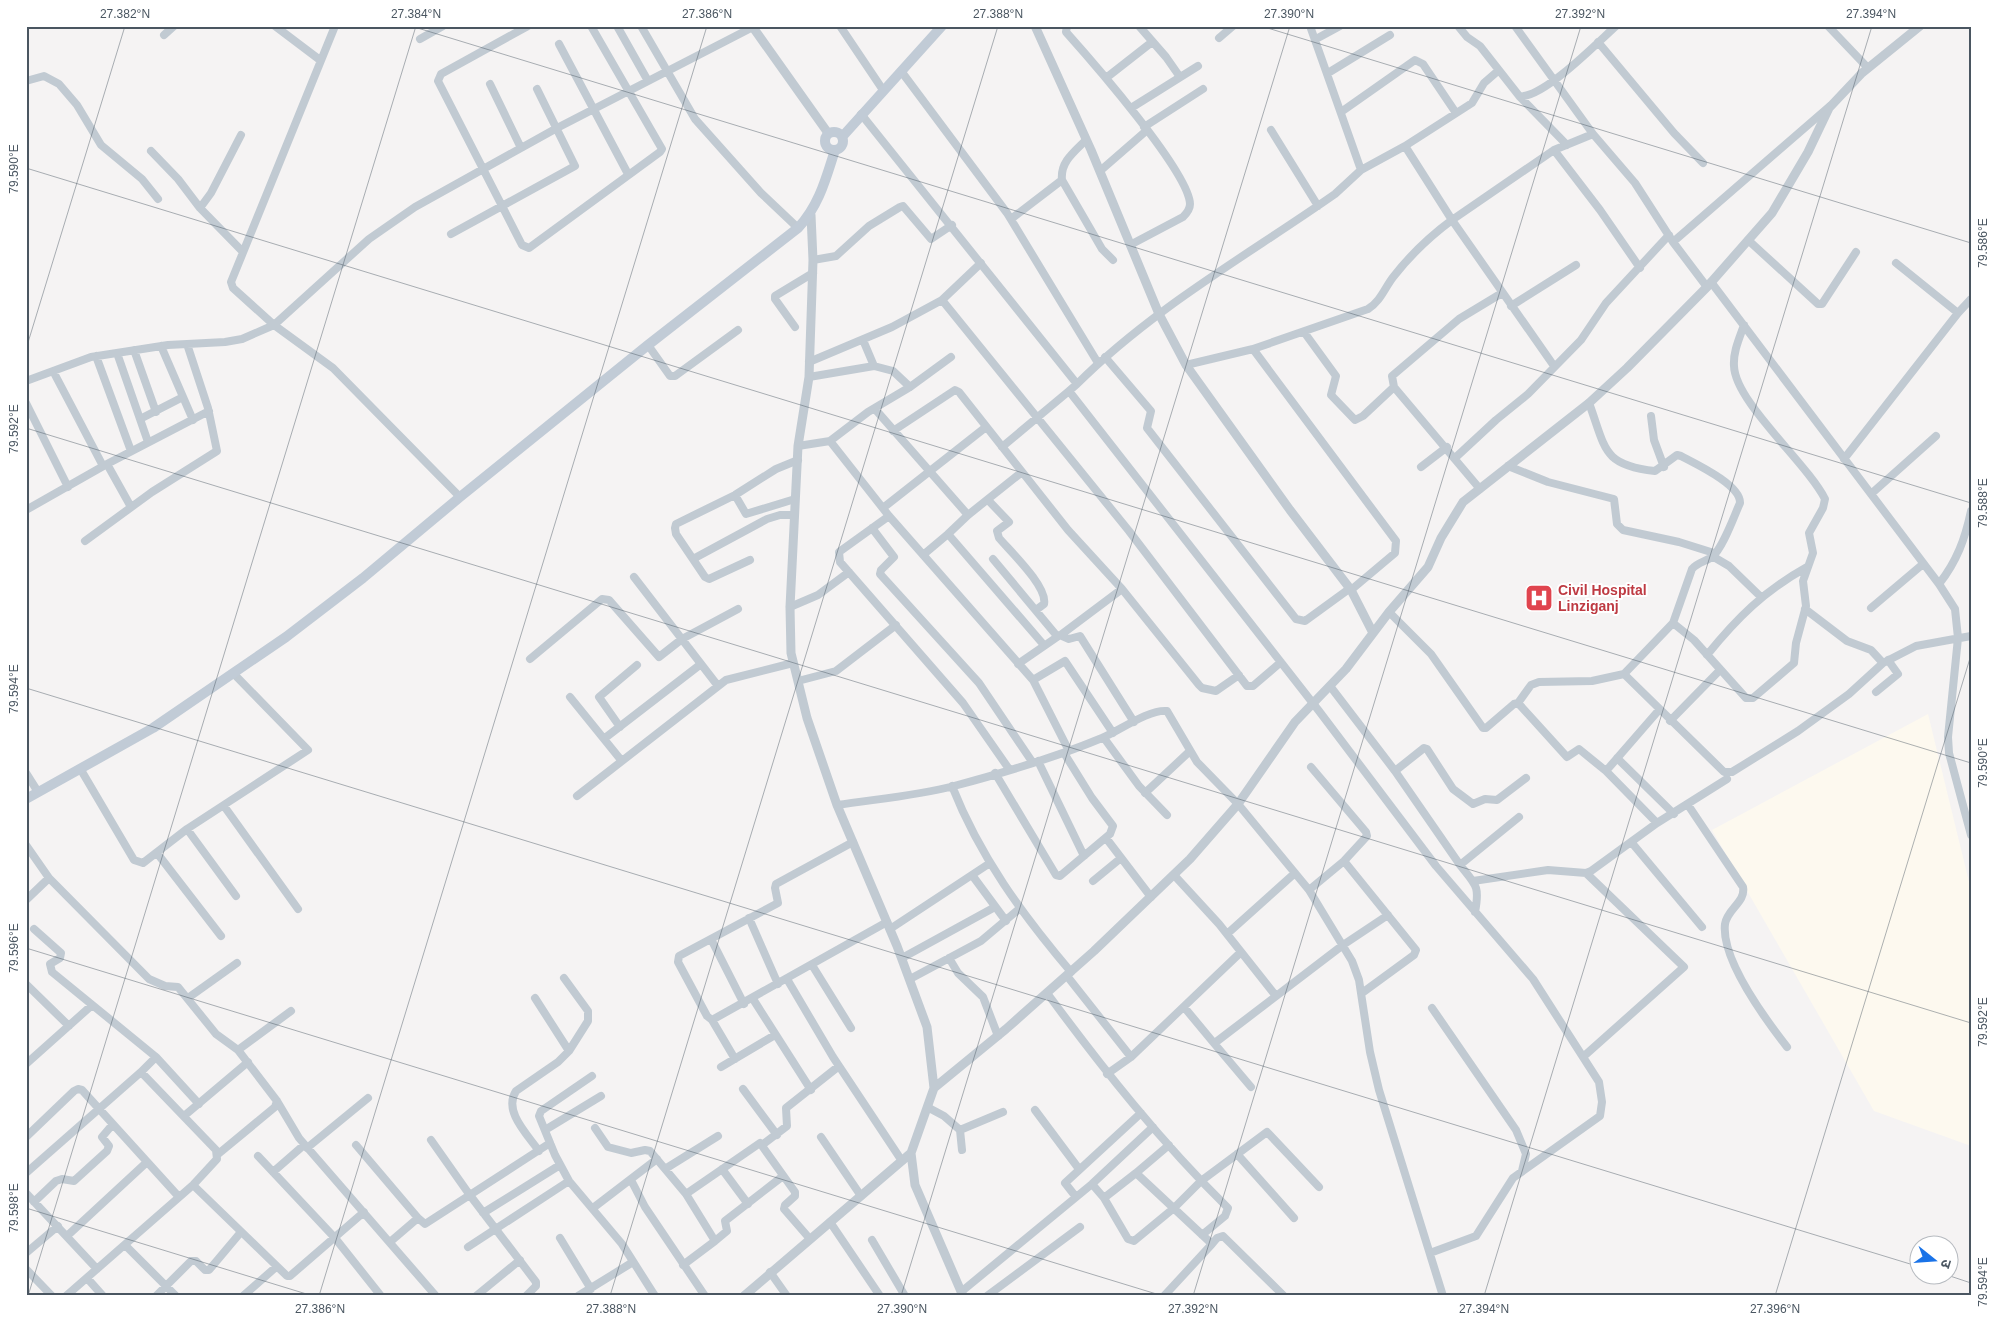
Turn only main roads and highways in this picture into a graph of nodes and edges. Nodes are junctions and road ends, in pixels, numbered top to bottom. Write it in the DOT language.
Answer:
graph roads {
  1 [pos="942,26"];
  2 [pos="842,137"];
  3 [pos="835,150"];
  4 [pos="26,799"];
  1 -- 2 [label="main road"];
  2 -- 3 [label="main road"];
  2 -- 3 [label="main road"];
  3 -- 4 [label="main road"];
}
